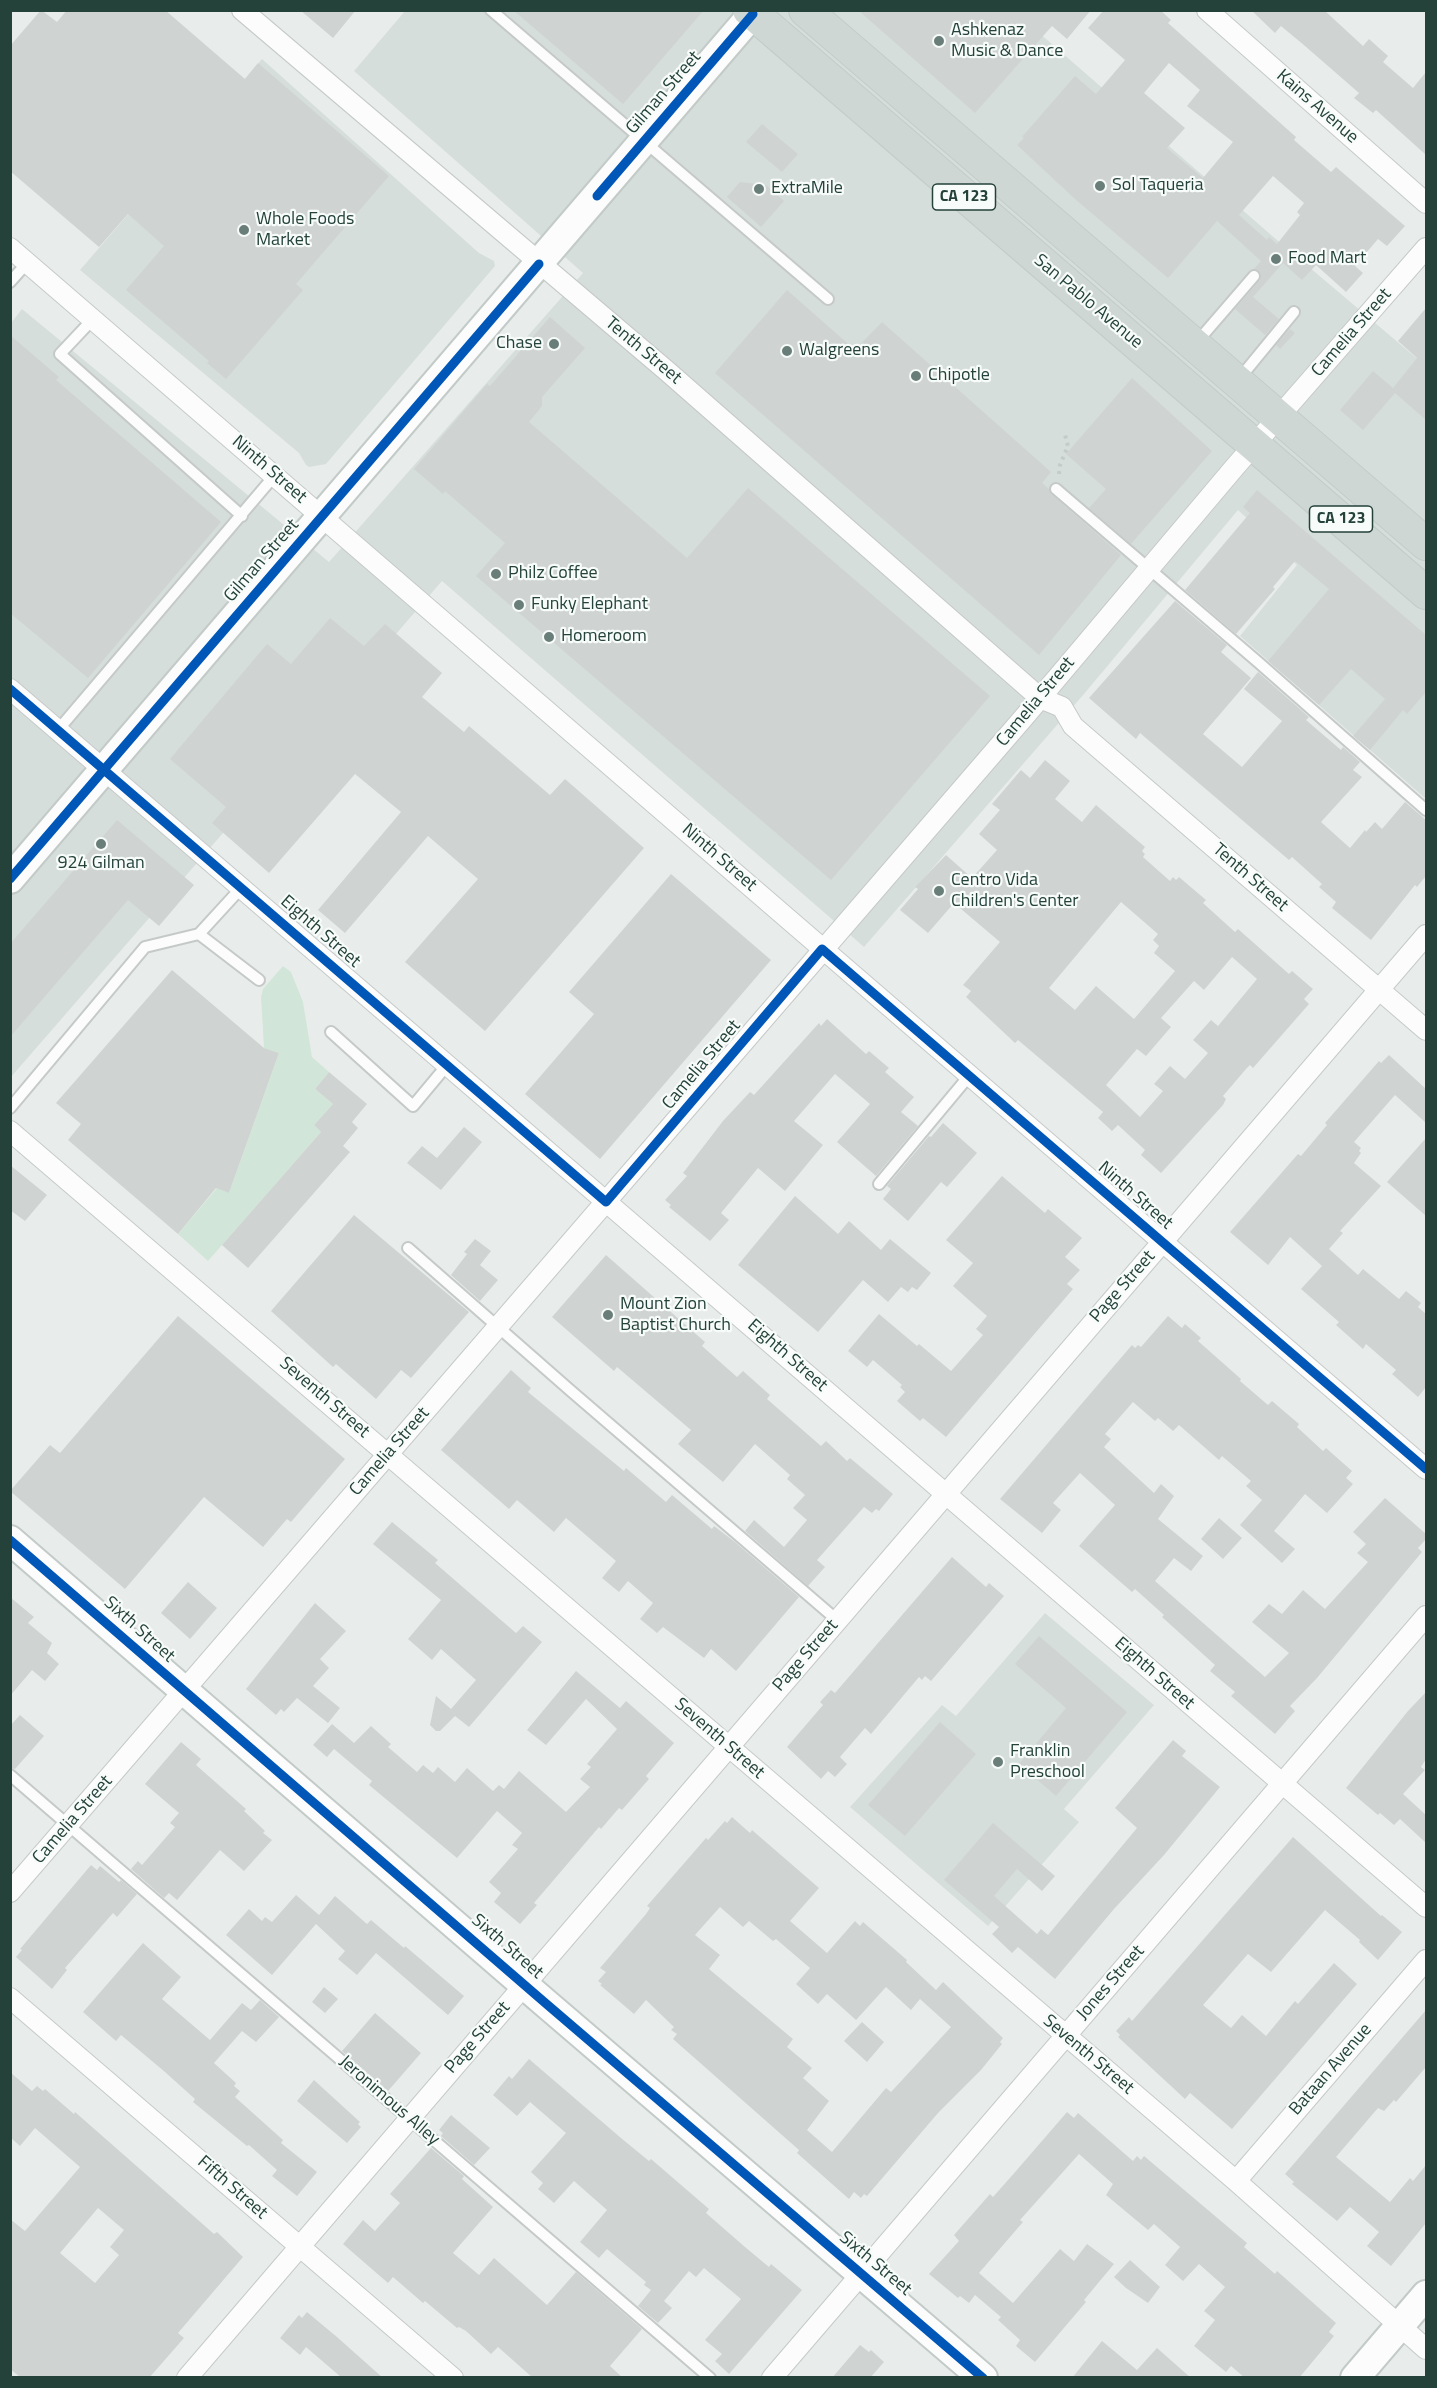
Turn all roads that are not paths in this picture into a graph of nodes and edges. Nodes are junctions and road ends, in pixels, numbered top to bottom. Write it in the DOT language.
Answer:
graph roads {
  1 [pos="242,10"];
  2 [pos="491,10"];
  3 [pos="805,10"];
  4 [pos="1207,10"];
  5 [pos="753,12"];
  6 [pos="645,141"];
  7 [pos="1426,203"];
  8 [pos="10,248"];
  9 [pos="1426,248"];
  10 [pos="27,263"];
  11 [pos="539,264"];
  12 [pos="1254,276"];
  13 [pos="10,282"];
  14 [pos="828,299"];
  15 [pos="1294,312"];
  16 [pos="93,319"];
  17 [pos="1194,345"];
  18 [pos="1237,381"];
  19 [pos="1279,417"];
  20 [pos="1255,444"];
  21 [pos="275,475"];
  22 [pos="1056,489"];
  23 [pos="242,516"];
  24 [pos="322,516"];
  25 [pos="1426,544"];
  26 [pos="1149,569"];
  27 [pos="1426,593"];
  28 [pos="10,689"];
  29 [pos="1040,698"];
  30 [pos="58,730"];
  31 [pos="105,769"];
  32 [pos="1426,810"];
  33 [pos="10,879"];
  34 [pos="242,887"];
  35 [pos="199,933"];
  36 [pos="1426,935"];
  37 [pos="822,949"];
  38 [pos="259,980"];
  39 [pos="1379,989"];
  40 [pos="1426,1030"];
  41 [pos="331,1032"];
  42 [pos="448,1065"];
  43 [pos="969,1076"];
  44 [pos="10,1108"];
  45 [pos="10,1131"];
  46 [pos="879,1184"];
  47 [pos="606,1202"];
  48 [pos="1163,1242"];
  49 [pos="408,1248"];
  50 [pos="499,1327"];
  51 [pos="388,1454"];
  52 [pos="1426,1469"];
  53 [pos="945,1495"];
  54 [pos="10,1540"];
  55 [pos="1426,1616"];
  56 [pos="837,1620"];
  57 [pos="184,1692"];
  58 [pos="728,1747"];
  59 [pos="10,1775"];
  60 [pos="1282,1784"];
  61 [pos="68,1825"];
  62 [pos="10,1892"];
  63 [pos="1426,1907"];
  64 [pos="1426,1960"];
  65 [pos="524,1984"];
  66 [pos="10,1998"];
  67 [pos="1066,2036"];
  68 [pos="409,2118"];
  69 [pos="1236,2181"];
  70 [pos="299,2245"];
  71 [pos="861,2273"];
  72 [pos="1426,2295"];
  73 [pos="1400,2326"];
  74 [pos="1426,2349"];
  75 [pos="187,2378"];
  76 [pos="453,2378"];
  77 [pos="710,2378"];
  78 [pos="772,2378"];
  79 [pos="983,2378"];
  80 [pos="1356,2378"];
  1 -- 11 [label="street, Tenth Street"];
  2 -- 6 [label="lane"];
  3 -- 17 [label="main road, San Pablo Avenue / CA 123"];
  4 -- 7 [label="street, Kains Avenue"];
  5 -- 6 [label="street, Gilman Street"];
  5 -- 20 [label="main road, San Pablo Avenue / CA 123"];
  6 -- 11 [label="street, Gilman Street"];
  6 -- 14 [label="lane"];
  8 -- 10 [label="street, Ninth Street"];
  9 -- 19 [label="street, Camelia Street"];
  10 -- 13 [label="lane"];
  10 -- 16 [label="street, Ninth Street"];
  11 -- 24 [label="street, Gilman Street"];
  11 -- 29 [label="street, Tenth Street"];
  12 -- 17 [label="lane"];
  15 -- 18 [label="lane"];
  16 -- 21 [label="street, Ninth Street"];
  16 -- 23 [label="lane"];
  17 -- 18 [label="main road, San Pablo Avenue / CA 123"];
  18 -- 19 [label="main road, San Pablo Avenue / CA 123"];
  19 -- 20 [label="street, Camelia Street"];
  19 -- 25 [label="main road, San Pablo Avenue / CA 123"];
  20 -- 26 [label="street, Camelia Street"];
  20 -- 27 [label="main road, San Pablo Avenue / CA 123"];
  21 -- 23 [label="lane"];
  21 -- 24 [label="street, Ninth Street"];
  22 -- 26 [label="lane"];
  23 -- 30 [label="lane"];
  24 -- 31 [label="street, Gilman Street"];
  24 -- 37 [label="street, Ninth Street"];
  26 -- 29 [label="street, Camelia Street"];
  26 -- 32 [label="lane"];
  28 -- 30 [label="street, Eighth Street"];
  29 -- 37 [label="street, Camelia Street"];
  29 -- 39 [label="street, Tenth Street"];
  30 -- 31 [label="street, Eighth Street"];
  31 -- 33 [label="street, Gilman Street"];
  31 -- 34 [label="street, Eighth Street"];
  34 -- 35 [label="lane"];
  34 -- 42 [label="street, Eighth Street"];
  35 -- 38 [label="lane"];
  35 -- 44 [label="lane"];
  36 -- 39 [label="street, Page Street"];
  37 -- 43 [label="street, Ninth Street"];
  37 -- 47 [label="street, Camelia Street"];
  39 -- 40 [label="street, Tenth Street"];
  39 -- 48 [label="street, Page Street"];
  41 -- 42 [label="lane"];
  42 -- 47 [label="street, Eighth Street"];
  43 -- 46 [label="lane"];
  43 -- 48 [label="street, Ninth Street"];
  45 -- 51 [label="street, Seventh Street"];
  47 -- 50 [label="street, Camelia Street"];
  47 -- 53 [label="street, Eighth Street"];
  48 -- 52 [label="street, Ninth Street"];
  48 -- 53 [label="street, Page Street"];
  49 -- 50 [label="lane"];
  50 -- 51 [label="street, Camelia Street"];
  50 -- 56 [label="lane"];
  51 -- 57 [label="street, Camelia Street"];
  51 -- 58 [label="street, Seventh Street"];
  53 -- 56 [label="street, Page Street"];
  53 -- 60 [label="street, Eighth Street"];
  54 -- 57 [label="street, Sixth Street"];
  55 -- 60 [label="street, Jones Street"];
  56 -- 58 [label="street, Page Street"];
  57 -- 61 [label="street, Camelia Street"];
  57 -- 65 [label="street, Sixth Street"];
  58 -- 65 [label="street, Page Street"];
  58 -- 67 [label="street, Seventh Street"];
  59 -- 61 [label="lane, Jeronimous Alley"];
  60 -- 63 [label="street, Eighth Street"];
  60 -- 67 [label="street, Jones Street"];
  61 -- 62 [label="street, Camelia Street"];
  61 -- 68 [label="lane, Jeronimous Alley"];
  64 -- 69 [label="street, Bataan Avenue"];
  65 -- 68 [label="street, Page Street"];
  65 -- 71 [label="street, Sixth Street"];
  66 -- 70 [label="street, Fifth Street"];
  67 -- 69 [label="street, Seventh Street"];
  67 -- 71 [label="street, Jones Street"];
  68 -- 70 [label="street, Page Street"];
  68 -- 77 [label="lane, Jeronimous Alley"];
  69 -- 73 [label="street, Seventh Street"];
  70 -- 75 [label="street, Page Street"];
  70 -- 76 [label="street, Fifth Street"];
  71 -- 78 [label="street, Jones Street"];
  71 -- 79 [label="street, Sixth Street"];
  72 -- 73 [label="street"];
  73 -- 74 [label="street, Seventh Street"];
  73 -- 80 [label="street"];
}
